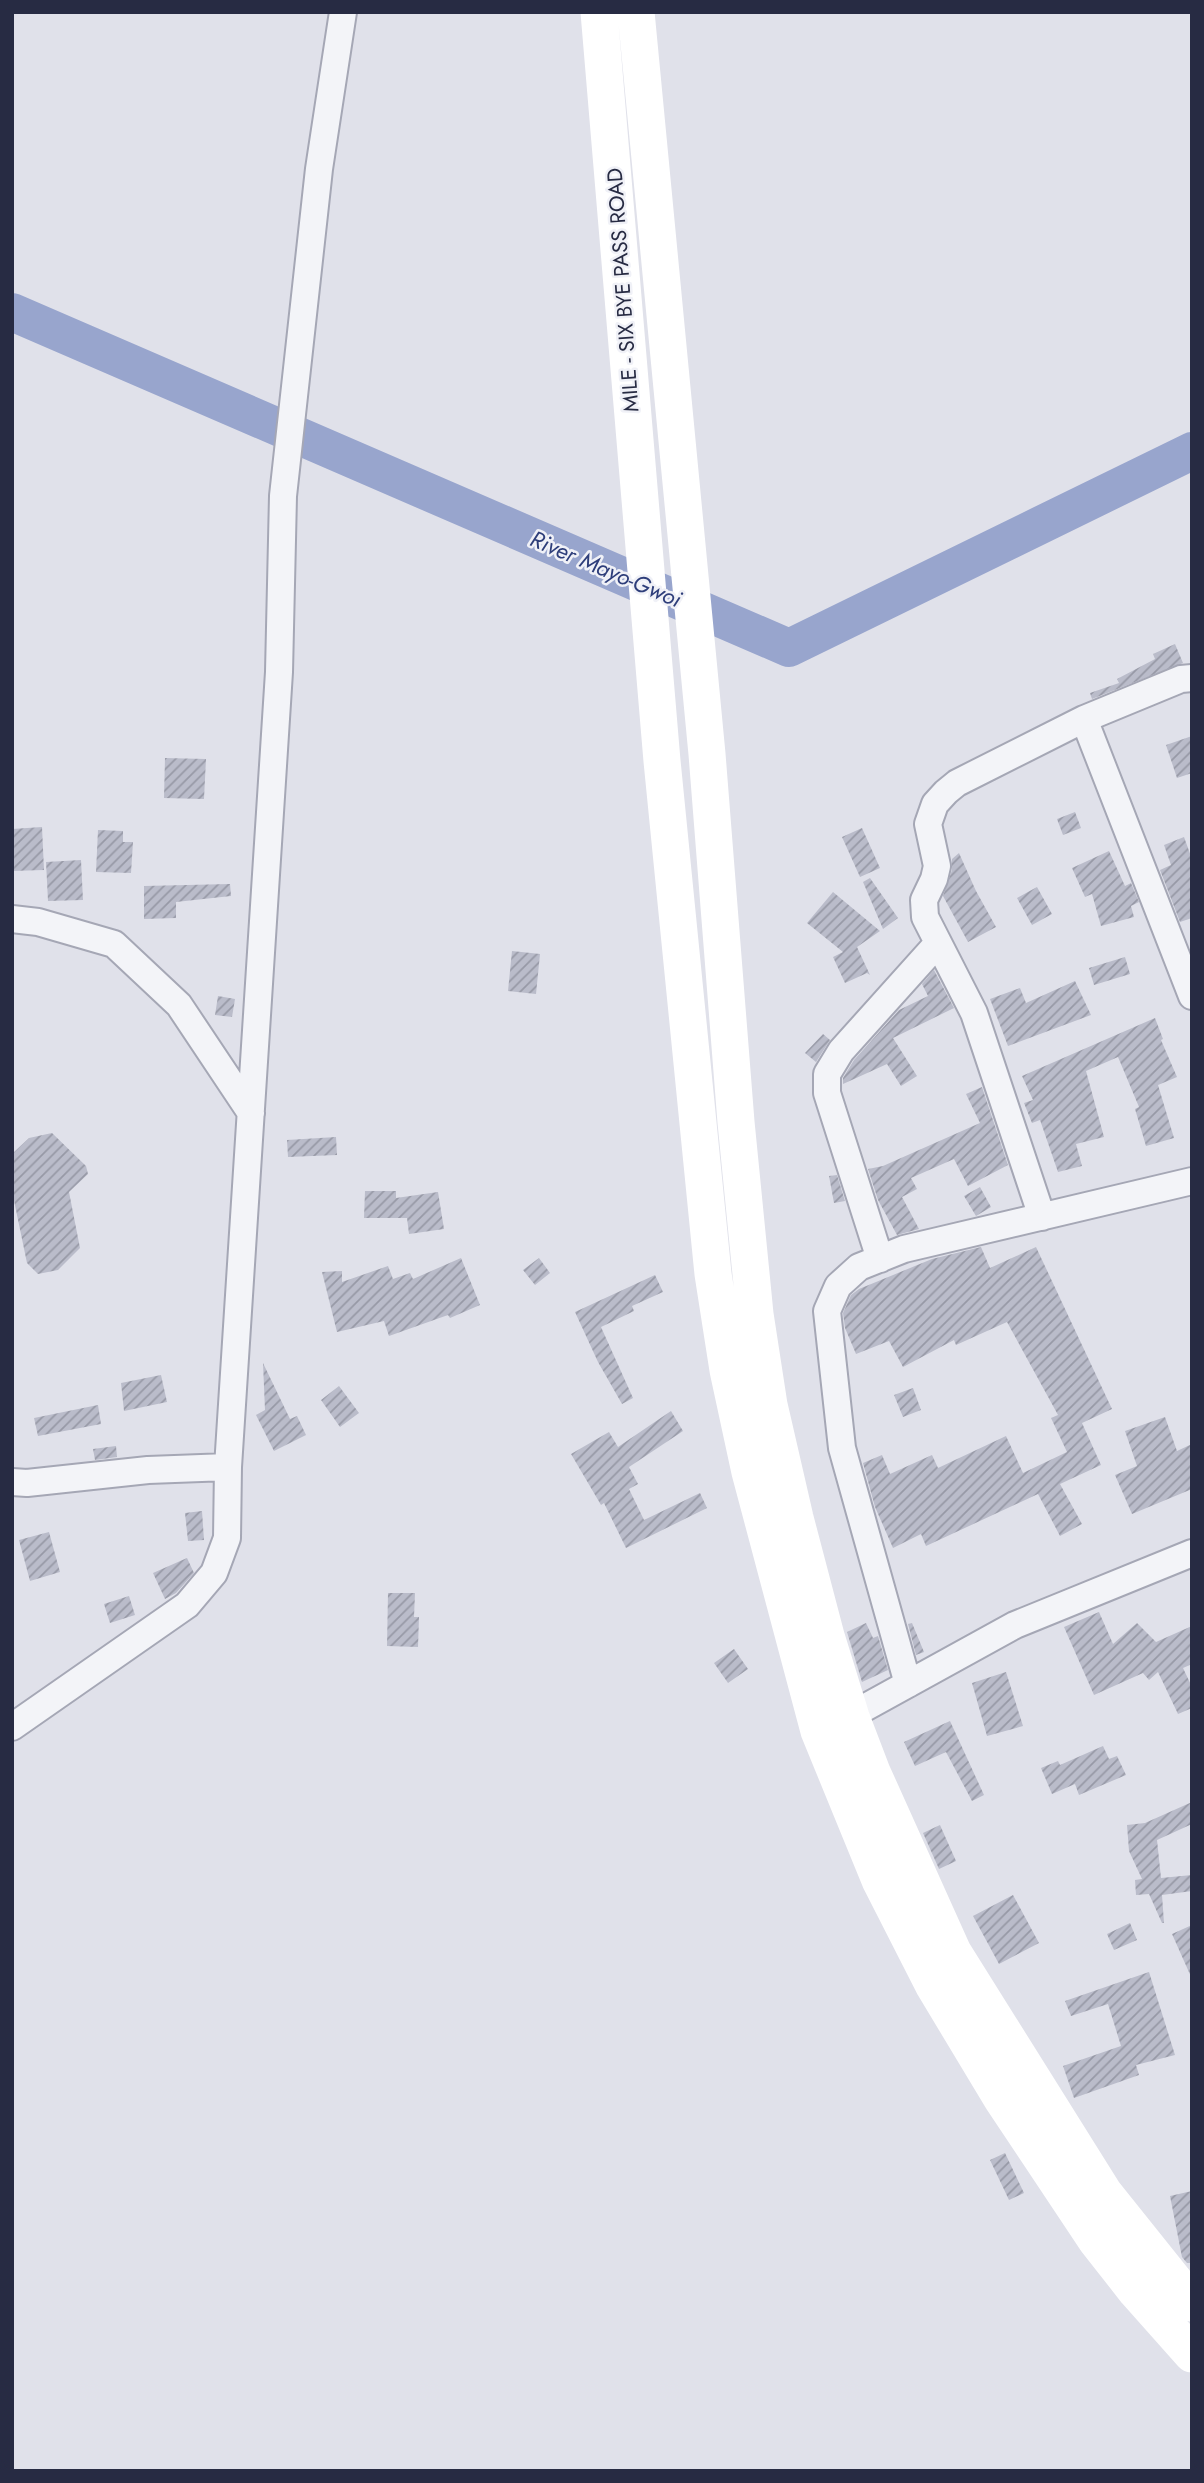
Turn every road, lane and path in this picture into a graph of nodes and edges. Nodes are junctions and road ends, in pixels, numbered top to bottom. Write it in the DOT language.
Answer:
graph roads {
  1 [pos="343,12"];
  2 [pos="599,12"];
  3 [pos="636,12"];
  4 [pos="1192,678"];
  5 [pos="1084,719"];
  6 [pos="12,919"];
  7 [pos="939,943"];
  8 [pos="1192,996"];
  9 [pos="251,1113"];
  10 [pos="1192,1181"];
  11 [pos="1042,1217"];
  12 [pos="880,1259"];
  13 [pos="228,1467"];
  14 [pos="12,1482"];
  15 [pos="1192,1553"];
  16 [pos="908,1684"];
  17 [pos="835,1724"];
  18 [pos="12,1727"];
  19 [pos="1192,2303"];
  20 [pos="1192,2354"];
  1 -- 9 [label="street"];
  2 -- 17 [label="street, MILE - SIX BYE PASS ROAD"];
  3 -- 17 [label="street"];
  4 -- 5 [label="street"];
  5 -- 7 [label="street"];
  5 -- 8 [label="street"];
  6 -- 9 [label="street"];
  7 -- 11 [label="street"];
  7 -- 12 [label="street"];
  9 -- 13 [label="street"];
  10 -- 11 [label="street"];
  11 -- 12 [label="street"];
  12 -- 16 [label="street"];
  13 -- 14 [label="street"];
  13 -- 18 [label="street"];
  15 -- 16 [label="street"];
  16 -- 17 [label="street"];
  17 -- 19 [label="street"];
  17 -- 20 [label="street"];
}
